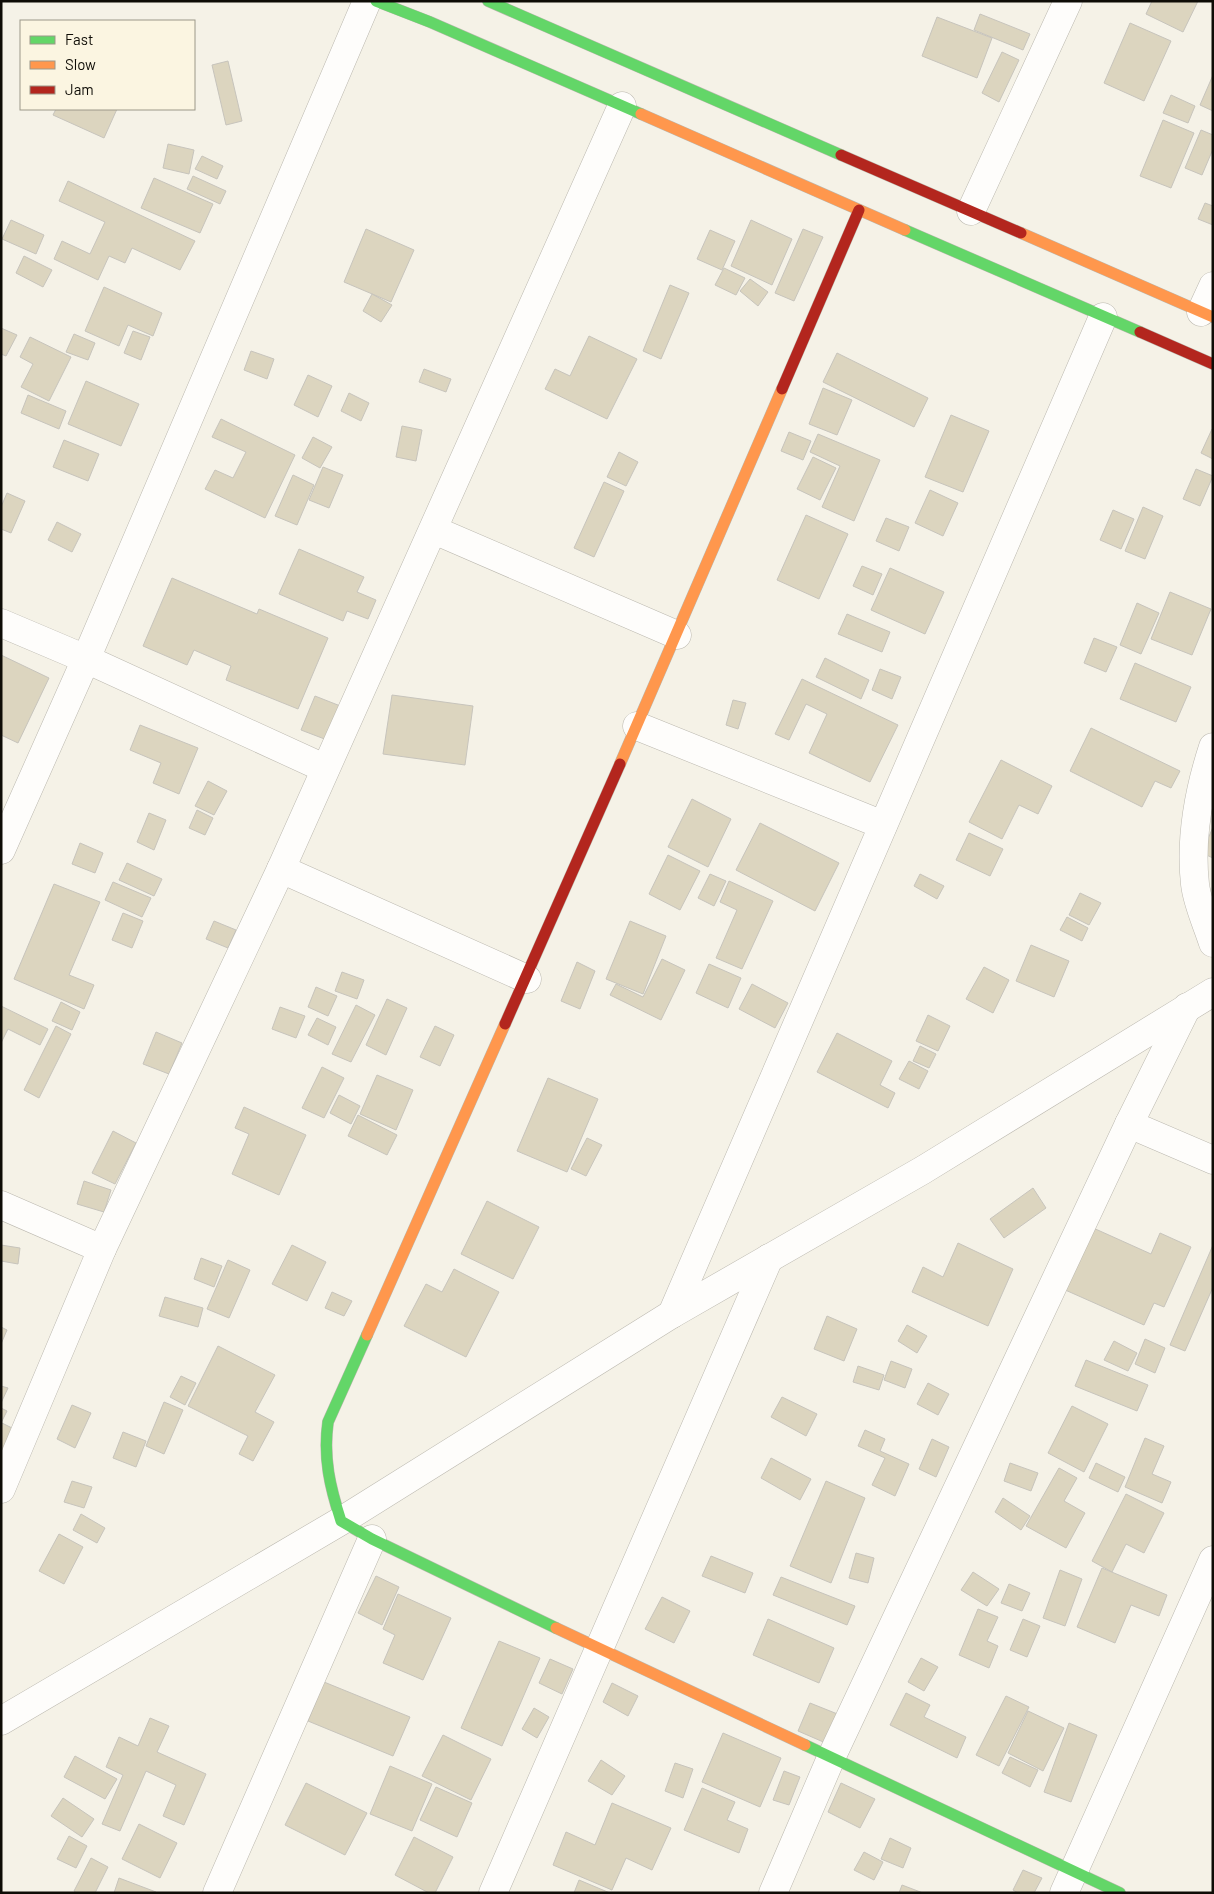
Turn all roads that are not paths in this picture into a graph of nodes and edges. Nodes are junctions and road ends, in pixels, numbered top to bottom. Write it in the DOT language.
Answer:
graph roads {
  1 [pos="367,1"];
  2 [pos="376,1"];
  3 [pos="488,1"];
  4 [pos="1068,1"];
  5 [pos="622,106"];
  6 [pos="859,210"];
  7 [pos="971,211"];
  8 [pos="1213,286"];
  9 [pos="1207,315"];
  10 [pos="1103,317"];
  11 [pos="1213,364"];
  12 [pos="434,530"];
  13 [pos="1,623"];
  14 [pos="677,635"];
  15 [pos="86,659"];
  16 [pos="638,726"];
  17 [pos="1213,748"];
  18 [pos="324,768"];
  19 [pos="883,825"];
  20 [pos="1,850"];
  21 [pos="281,869"];
  22 [pos="1213,943"];
  23 [pos="527,979"];
  24 [pos="1213,992"];
  25 [pos="1187,1007"];
  26 [pos="1129,1124"];
  27 [pos="1213,1160"];
  28 [pos="1,1205"];
  29 [pos="102,1249"];
  30 [pos="769,1258"];
  31 [pos="672,1314"];
  32 [pos="1,1489"];
  33 [pos="341,1521"];
  34 [pos="372,1539"];
  35 [pos="1213,1560"];
  36 [pos="598,1648"];
  37 [pos="3,1723"];
  38 [pos="831,1758"];
  39 [pos="1068,1882"];
  40 [pos="217,1893"];
  41 [pos="493,1893"];
  42 [pos="773,1893"];
  43 [pos="1120,1893"];
  1 -- 15 [label="street"];
  2 -- 5 [label="street"];
  3 -- 7 [label="street"];
  4 -- 7 [label="street"];
  5 -- 6 [label="street"];
  5 -- 12 [label="street"];
  6 -- 10 [label="street"];
  6 -- 14 [label="street"];
  7 -- 9 [label="street"];
  8 -- 9 [label="street"];
  10 -- 11 [label="street"];
  10 -- 19 [label="street"];
  12 -- 14 [label="street"];
  12 -- 18 [label="street"];
  13 -- 15 [label="street"];
  14 -- 16 [label="street"];
  15 -- 18 [label="street"];
  15 -- 20 [label="street"];
  16 -- 19 [label="street"];
  16 -- 23 [label="street"];
  17 -- 22 [label="street"];
  18 -- 21 [label="street"];
  19 -- 31 [label="street"];
  21 -- 23 [label="street"];
  21 -- 29 [label="street"];
  23 -- 33 [label="street"];
  24 -- 25 [label="street"];
  25 -- 26 [label="street"];
  25 -- 30 [label="street"];
  26 -- 27 [label="street"];
  26 -- 38 [label="street"];
  28 -- 29 [label="street"];
  29 -- 32 [label="street"];
  30 -- 31 [label="street"];
  30 -- 36 [label="street"];
  31 -- 33 [label="street"];
  33 -- 34 [label="street"];
  33 -- 37 [label="street"];
  34 -- 36 [label="street"];
  34 -- 40 [label="street"];
  35 -- 39 [label="street"];
  36 -- 38 [label="street"];
  36 -- 41 [label="street"];
  38 -- 39 [label="street"];
  38 -- 42 [label="street"];
  39 -- 43 [label="street"];
}
